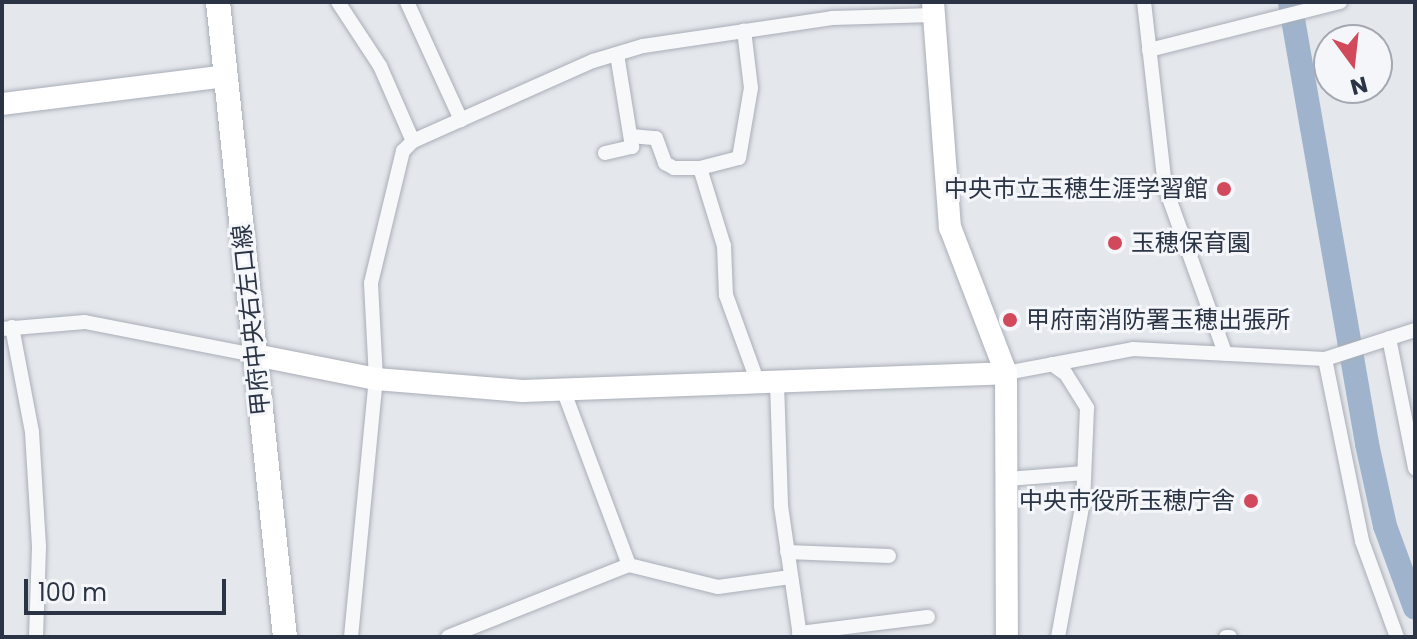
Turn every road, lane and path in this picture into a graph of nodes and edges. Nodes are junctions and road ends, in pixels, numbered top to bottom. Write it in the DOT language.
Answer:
graph roads {
  1 [pos="218,2"];
  2 [pos="338,2"];
  3 [pos="407,2"];
  4 [pos="1144,2"];
  5 [pos="1340,2"];
  6 [pos="933,8"];
  7 [pos="744,30"];
  8 [pos="1149,50"];
  9 [pos="617,54"];
  10 [pos="226,76"];
  11 [pos="2,104"];
  12 [pos="461,120"];
  13 [pos="631,136"];
  14 [pos="413,141"];
  15 [pos="605,153"];
  16 [pos="700,168"];
  17 [pos="7,328"];
  18 [pos="1415,330"];
  19 [pos="1389,338"];
  20 [pos="1225,353"];
  21 [pos="255,355"];
  22 [pos="1325,359"];
  23 [pos="1052,364"];
  24 [pos="1006,373"];
  25 [pos="376,379"];
  26 [pos="767,383"];
  27 [pos="564,392"];
  28 [pos="1408,399"];
  29 [pos="1415,468"];
  30 [pos="1084,473"];
  31 [pos="1008,479"];
  32 [pos="787,552"];
  33 [pos="889,556"];
  34 [pos="629,565"];
  35 [pos="790,577"];
  36 [pos="928,617"];
  37 [pos="800,635"];
  38 [pos="36,637"];
  39 [pos="285,637"];
  40 [pos="351,637"];
  41 [pos="448,637"];
  42 [pos="1007,637"];
  43 [pos="1058,637"];
  44 [pos="1397,637"];
  1 -- 10 [label="main road, 甲府中央右左口線"];
  2 -- 14 [label="street"];
  3 -- 12 [label="street"];
  4 -- 8 [label="street"];
  5 -- 8 [label="street"];
  6 -- 7 [label="street"];
  6 -- 24 [label="street"];
  7 -- 9 [label="street"];
  7 -- 16 [label="street"];
  8 -- 20 [label="street"];
  9 -- 12 [label="street"];
  9 -- 13 [label="street"];
  10 -- 11 [label="street"];
  10 -- 21 [label="main road, 甲府中央右左口線"];
  12 -- 14 [label="street"];
  13 -- 15 [label="street"];
  13 -- 16 [label="street"];
  14 -- 25 [label="street"];
  16 -- 26 [label="street"];
  17 -- 21 [label="street"];
  17 -- 38 [label="street"];
  18 -- 19 [label="street"];
  19 -- 22 [label="street"];
  19 -- 28 [label="street"];
  20 -- 22 [label="street"];
  20 -- 23 [label="street"];
  21 -- 25 [label="street"];
  21 -- 39 [label="main road, 甲府中央右左口線"];
  22 -- 44 [label="street"];
  23 -- 24 [label="street"];
  23 -- 30 [label="street"];
  24 -- 26 [label="street"];
  24 -- 31 [label="street"];
  25 -- 27 [label="street"];
  25 -- 40 [label="street"];
  26 -- 27 [label="street"];
  26 -- 32 [label="street"];
  27 -- 34 [label="street"];
  28 -- 29 [label="street"];
  30 -- 31 [label="street"];
  30 -- 43 [label="street"];
  31 -- 42 [label="street"];
  32 -- 33 [label="street"];
  32 -- 35 [label="street"];
  34 -- 35 [label="street"];
  34 -- 41 [label="street"];
  35 -- 37 [label="street"];
  36 -- 37 [label="street"];
}
